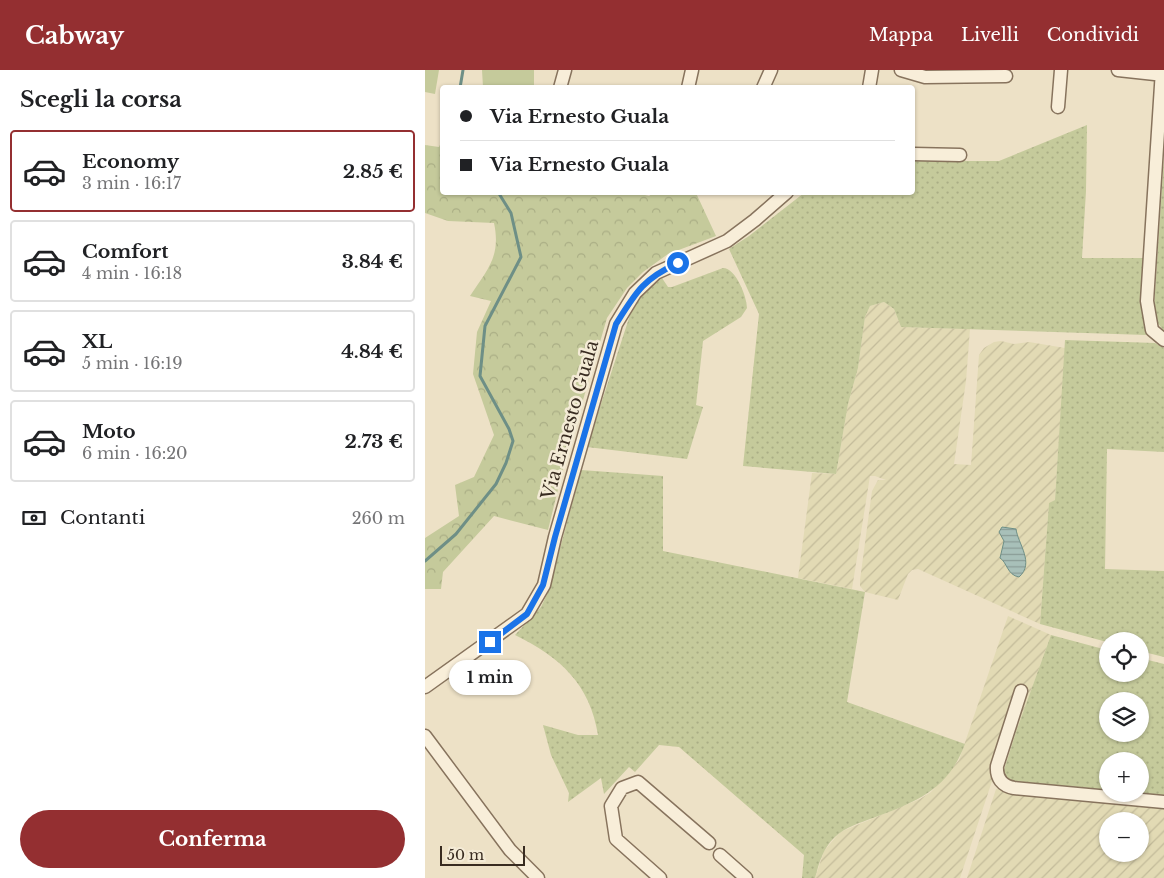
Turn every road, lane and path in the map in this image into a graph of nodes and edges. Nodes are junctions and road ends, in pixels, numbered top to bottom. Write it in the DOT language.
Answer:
graph roads {
  1 [pos="565,70"];
  2 [pos="692,70"];
  3 [pos="771,70"];
  4 [pos="873,70"];
  5 [pos="901,70"];
  6 [pos="1061,70"];
  7 [pos="1118,70"];
  8 [pos="976,73"];
  9 [pos="1163,73"];
  10 [pos="1006,76"];
  11 [pos="561,85"];
  12 [pos="689,85"];
  13 [pos="764,85"];
  14 [pos="870,85"];
  15 [pos="1058,107"];
  16 [pos="915,154"];
  17 [pos="960,155"];
  18 [pos="784,195"];
  19 [pos="1164,340"];
  20 [pos="425,687"];
  21 [pos="1021,691"];
  22 [pos="425,736"];
  23 [pos="1164,802"];
  24 [pos="709,843"];
  25 [pos="720,855"];
  26 [pos="538,878"];
  27 [pos="660,878"];
  28 [pos="746,878"];
  1 -- 11 [label="street"];
  2 -- 12 [label="street"];
  3 -- 13 [label="street"];
  4 -- 14 [label="street"];
  5 -- 8 [label="street"];
  6 -- 15 [label="street"];
  7 -- 9 [label="street"];
  8 -- 10 [label="street"];
  9 -- 19 [label="street"];
  16 -- 17 [label="street"];
  18 -- 20 [label="street, Via Ernesto Guala"];
  21 -- 23 [label="street"];
  22 -- 26 [label="street"];
  24 -- 27 [label="street"];
  25 -- 28 [label="street"];
}
